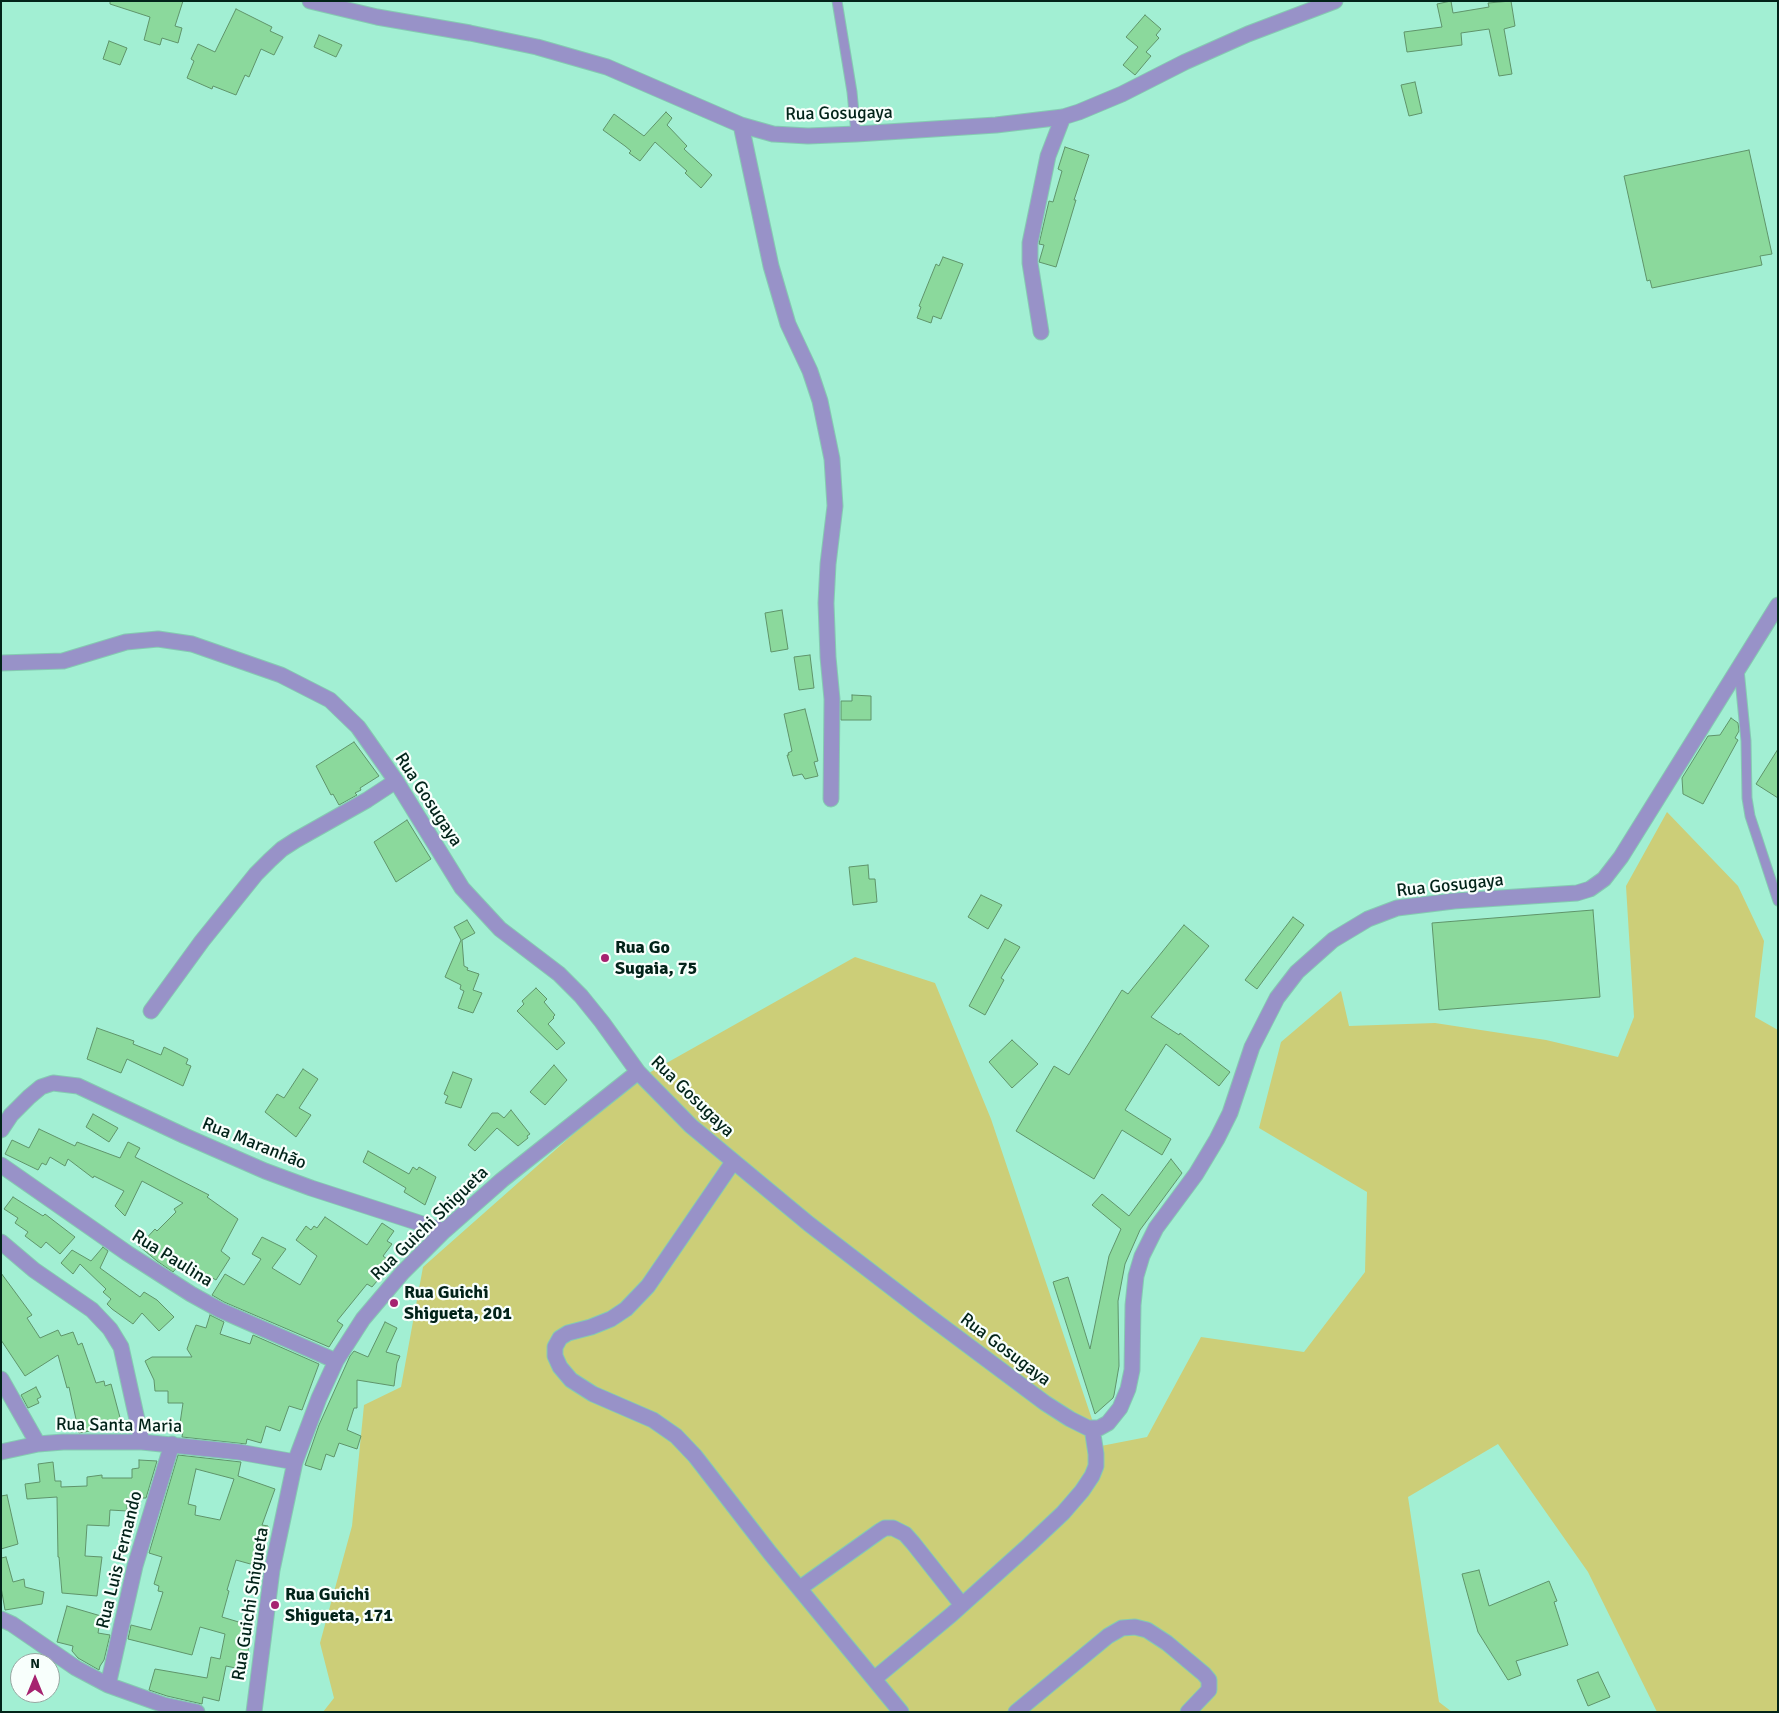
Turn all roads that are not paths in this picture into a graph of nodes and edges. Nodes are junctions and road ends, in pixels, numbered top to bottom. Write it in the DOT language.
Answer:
graph roads {
  1 [pos="310,1"];
  2 [pos="837,1"];
  3 [pos="1336,1"];
  4 [pos="1063,117"];
  5 [pos="741,125"];
  6 [pos="856,134"];
  7 [pos="1041,332"];
  8 [pos="1778,605"];
  9 [pos="1,663"];
  10 [pos="1739,668"];
  11 [pos="396,782"];
  12 [pos="831,799"];
  13 [pos="1778,901"];
  14 [pos="152,1011"];
  15 [pos="638,1072"];
  16 [pos="1,1130"];
  17 [pos="733,1162"];
  18 [pos="1,1165"];
  19 [pos="444,1231"];
  20 [pos="1,1242"];
  21 [pos="336,1361"];
  22 [pos="1,1379"];
  23 [pos="1092,1428"];
  24 [pos="142,1442"];
  25 [pos="38,1444"];
  26 [pos="172,1444"];
  27 [pos="1,1452"];
  28 [pos="295,1462"];
  29 [pos="800,1588"];
  30 [pos="962,1605"];
  31 [pos="1,1619"];
  32 [pos="874,1679"];
  33 [pos="108,1686"];
  34 [pos="197,1712"];
  35 [pos="254,1712"];
  36 [pos="901,1712"];
  37 [pos="1016,1712"];
  38 [pos="1188,1712"];
  1 -- 5 [label="street, Rua Gosugaya"];
  2 -- 6 [label="lane"];
  3 -- 4 [label="street, Rua Gosugaya"];
  4 -- 6 [label="street, Rua Gosugaya"];
  4 -- 7 [label="street"];
  5 -- 6 [label="street, Rua Gosugaya"];
  5 -- 12 [label="street"];
  8 -- 10 [label="street, Rua Gosugaya"];
  9 -- 11 [label="street, Rua Gosugaya"];
  10 -- 13 [label="lane"];
  10 -- 23 [label="street, Rua Gosugaya"];
  11 -- 14 [label="street"];
  11 -- 15 [label="street, Rua Gosugaya"];
  15 -- 17 [label="street, Rua Gosugaya"];
  15 -- 19 [label="street, Rua Guichi Shigueta"];
  16 -- 19 [label="street, Rua Maranhão"];
  17 -- 23 [label="street, Rua Gosugaya"];
  17 -- 29 [label="street"];
  18 -- 21 [label="street, Rua Paulina"];
  19 -- 21 [label="street, Rua Guichi Shigueta"];
  20 -- 24 [label="street"];
  21 -- 28 [label="street, Rua Guichi Shigueta"];
  22 -- 25 [label="street"];
  23 -- 30 [label="street"];
  24 -- 25 [label="street, Rua Santa Maria"];
  24 -- 26 [label="street, Rua Santa Maria"];
  25 -- 27 [label="street, Rua Santa Maria"];
  26 -- 28 [label="street, Rua Santa Maria"];
  26 -- 33 [label="street, Rua Luis Fernando"];
  28 -- 35 [label="street, Rua Guichi Shigueta"];
  29 -- 30 [label="street"];
  29 -- 32 [label="street"];
  30 -- 32 [label="street"];
  31 -- 33 [label="street"];
  32 -- 36 [label="street"];
  33 -- 34 [label="street"];
  37 -- 38 [label="street"];
}
